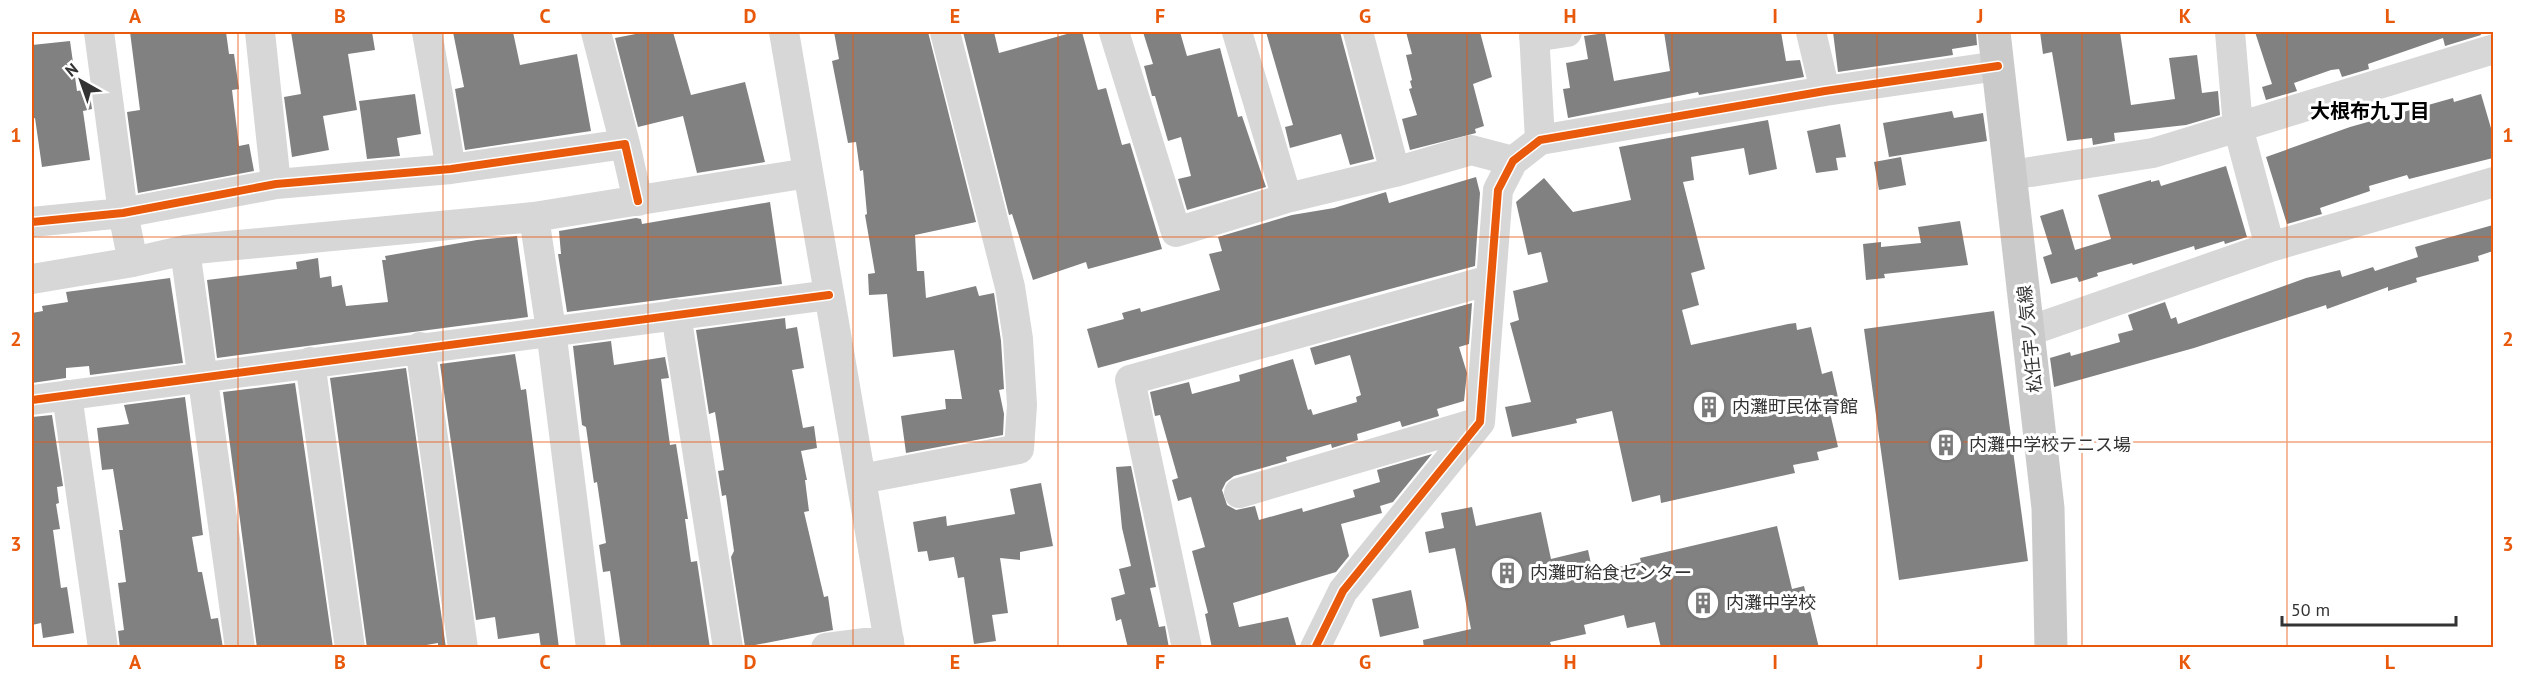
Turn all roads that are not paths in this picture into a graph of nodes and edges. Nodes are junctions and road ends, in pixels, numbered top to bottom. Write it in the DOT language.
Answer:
graph roads {
  1 [pos="99,32"];
  2 [pos="260,32"];
  3 [pos="427,32"];
  4 [pos="596,32"];
  5 [pos="784,32"];
  6 [pos="945,32"];
  7 [pos="1114,32"];
  8 [pos="1237,32"];
  9 [pos="1358,32"];
  10 [pos="1567,32"];
  11 [pos="1811,32"];
  12 [pos="1994,32"];
  13 [pos="2230,32"];
  14 [pos="1534,34"];
  15 [pos="2493,49"];
  16 [pos="1998,66"];
  17 [pos="1825,91"];
  18 [pos="2238,128"];
  19 [pos="1540,140"];
  20 [pos="625,144"];
  21 [pos="1514,161"];
  22 [pos="451,169"];
  23 [pos="1395,172"];
  24 [pos="808,173"];
  25 [pos="2011,176"];
  26 [pos="2493,182"];
  27 [pos="276,184"];
  28 [pos="1287,198"];
  29 [pos="638,201"];
  30 [pos="123,213"];
  31 [pos="534,218"];
  32 [pos="32,222"];
  33 [pos="2270,247"];
  34 [pos="185,250"];
  35 [pos="133,262"];
  36 [pos="32,279"];
  37 [pos="1490,280"];
  38 [pos="829,295"];
  39 [pos="676,314"];
  40 [pos="551,330"];
  41 [pos="2029,332"];
  42 [pos="420,347"];
  43 [pos="310,362"];
  44 [pos="202,376"];
  45 [pos="68,395"];
  46 [pos="32,400"];
  47 [pos="1480,422"];
  48 [pos="861,479"];
  49 [pos="1239,493"];
  50 [pos="889,644"];
  51 [pos="103,648"];
  52 [pos="240,648"];
  53 [pos="350,648"];
  54 [pos="463,648"];
  55 [pos="591,648"];
  56 [pos="728,648"];
  57 [pos="826,648"];
  58 [pos="1187,648"];
  59 [pos="1315,648"];
  60 [pos="2051,648"];
  1 -- 30 [label="street"];
  2 -- 27 [label="street"];
  3 -- 22 [label="street"];
  4 -- 20 [label="street"];
  5 -- 24 [label="street"];
  6 -- 48 [label="street"];
  7 -- 28 [label="street"];
  8 -- 28 [label="street"];
  9 -- 23 [label="street"];
  10 -- 14 [label="street"];
  11 -- 17 [label="street"];
  12 -- 16 [label="main road, 松任宇ノ気線"];
  13 -- 18 [label="street"];
  14 -- 19 [label="street"];
  15 -- 18 [label="street"];
  16 -- 17 [label="street"];
  16 -- 25 [label="main road, 松任宇ノ気線"];
  17 -- 19 [label="street"];
  18 -- 25 [label="street"];
  18 -- 33 [label="street"];
  19 -- 21 [label="street"];
  20 -- 22 [label="street"];
  20 -- 29 [label="street"];
  21 -- 23 [label="street"];
  21 -- 37 [label="street"];
  22 -- 27 [label="street"];
  23 -- 28 [label="street"];
  24 -- 29 [label="street"];
  24 -- 38 [label="street"];
  25 -- 41 [label="main road, 松任宇ノ気線"];
  26 -- 33 [label="street"];
  27 -- 30 [label="street"];
  29 -- 31 [label="street"];
  30 -- 32 [label="street"];
  30 -- 35 [label="street"];
  31 -- 34 [label="street"];
  31 -- 40 [label="street"];
  33 -- 41 [label="street"];
  34 -- 35 [label="street"];
  34 -- 44 [label="street"];
  35 -- 36 [label="street"];
  37 -- 47 [label="street"];
  37 -- 58 [label="street"];
  38 -- 39 [label="street"];
  38 -- 48 [label="street"];
  39 -- 40 [label="street"];
  39 -- 56 [label="street"];
  40 -- 42 [label="street"];
  40 -- 55 [label="street"];
  41 -- 60 [label="main road, 松任宇ノ気線"];
  42 -- 43 [label="street"];
  42 -- 54 [label="street"];
  43 -- 44 [label="street"];
  43 -- 53 [label="street"];
  44 -- 45 [label="street"];
  44 -- 52 [label="street"];
  45 -- 46 [label="street"];
  45 -- 51 [label="street"];
  47 -- 49 [label="street"];
  47 -- 59 [label="street"];
  48 -- 50 [label="street"];
  50 -- 57 [label="street"];
}
